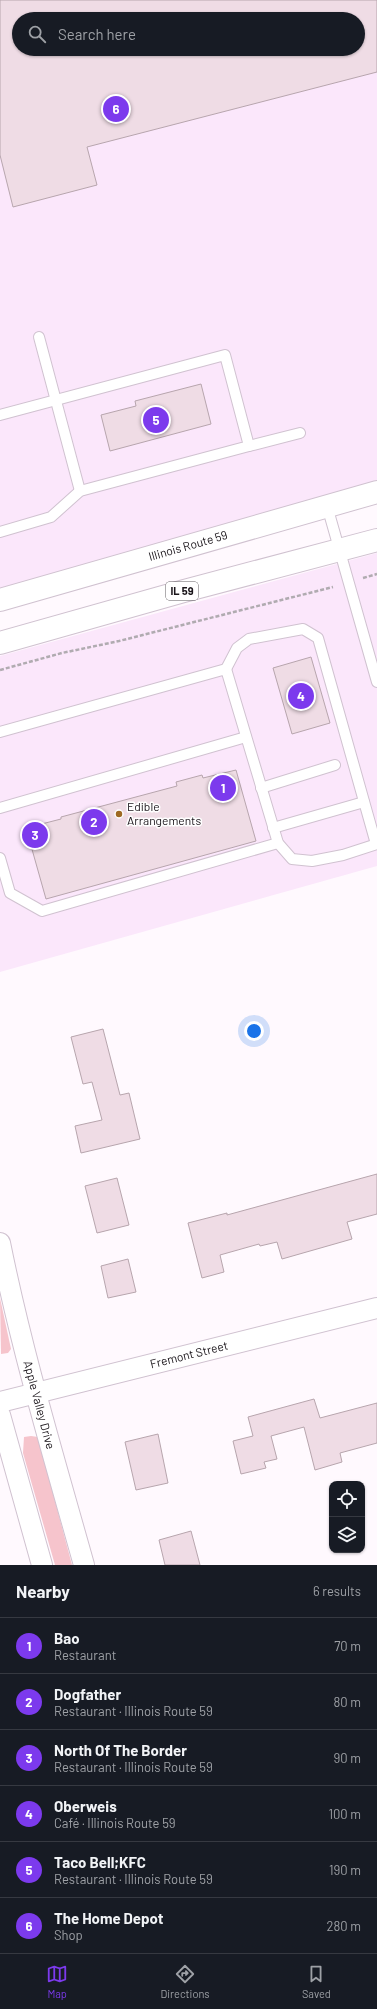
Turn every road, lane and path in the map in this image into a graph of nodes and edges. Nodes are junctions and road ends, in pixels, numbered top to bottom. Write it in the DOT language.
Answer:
graph roads {
  1 [pos="39,337"];
  2 [pos="55,399"];
  3 [pos="0,415"];
  4 [pos="300,433"];
  5 [pos="248,446"];
  6 [pos="80,491"];
  7 [pos="377,492"];
  8 [pos="327,506"];
  9 [pos="0,532"];
  10 [pos="377,540"];
  11 [pos="340,550"];
  12 [pos="317,592"];
  13 [pos="0,600"];
  14 [pos="0,643"];
  15 [pos="226,669"];
  16 [pos="0,670"];
  17 [pos="377,682"];
  18 [pos="0,732"];
  19 [pos="246,737"];
  20 [pos="335,765"];
  21 [pos="261,788"];
  22 [pos="364,802"];
  23 [pos="0,808"];
  24 [pos="273,828"];
  25 [pos="278,843"];
  26 [pos="377,844"];
  27 [pos="0,858"];
  28 [pos="0,1243"];
  29 [pos="377,1308"];
  30 [pos="35,1394"];
  31 [pos="0,1402"];
  32 [pos="0,1415"];
  33 [pos="42,1565"];
  34 [pos="84,1565"];
  1 -- 2 [label="lane"];
  2 -- 3 [label="lane"];
  2 -- 5 [label="lane"];
  2 -- 6 [label="lane"];
  4 -- 5 [label="lane"];
  5 -- 6 [label="lane"];
  6 -- 9 [label="lane"];
  7 -- 8 [label="main road, Illinois Route 59"];
  8 -- 11 [label="lane"];
  8 -- 13 [label="main road, Illinois Route 59"];
  10 -- 11 [label="main road, IL 59"];
  11 -- 14 [label="main road, IL 59"];
  11 -- 17 [label="lane"];
  12 -- 16 [label="path"];
  15 -- 18 [label="lane"];
  15 -- 19 [label="lane"];
  15 -- 22 [label="lane"];
  19 -- 21 [label="lane"];
  19 -- 23 [label="lane"];
  20 -- 21 [label="lane"];
  21 -- 24 [label="lane"];
  22 -- 24 [label="lane"];
  22 -- 26 [label="lane"];
  24 -- 25 [label="lane"];
  25 -- 26 [label="lane"];
  25 -- 27 [label="lane"];
  28 -- 30 [label="street, Apple Valley Drive"];
  29 -- 30 [label="street, Fremont Street"];
  30 -- 31 [label="street, Fremont Street"];
  30 -- 34 [label="street, Apple Valley Drive"];
  32 -- 33 [label="street"];
}
